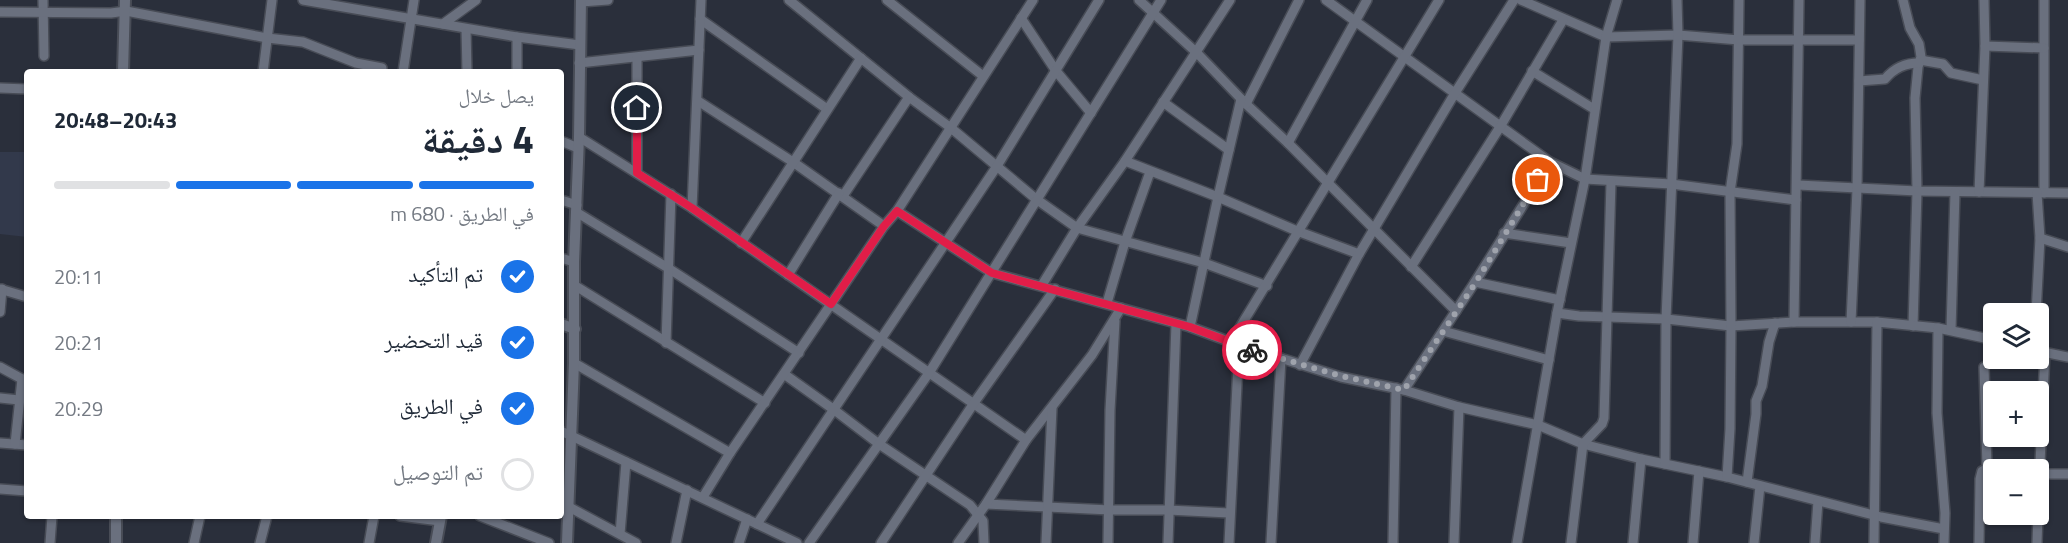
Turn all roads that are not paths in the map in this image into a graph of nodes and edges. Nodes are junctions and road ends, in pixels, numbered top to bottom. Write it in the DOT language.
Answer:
graph roads {
  1 [pos="43,0"];
  2 [pos="272,0"];
  3 [pos="303,0"];
  4 [pos="414,0"];
  5 [pos="476,0"];
  6 [pos="608,0"];
  7 [pos="701,0"];
  8 [pos="789,0"];
  9 [pos="888,0"];
  10 [pos="1033,0"];
  11 [pos="1099,0"];
  12 [pos="1139,0"];
  13 [pos="1161,0"];
  14 [pos="1230,0"];
  15 [pos="1299,0"];
  16 [pos="1326,0"];
  17 [pos="1367,0"];
  18 [pos="1439,0"];
  19 [pos="1514,0"];
  20 [pos="1521,0"];
  21 [pos="1617,0"];
  22 [pos="1677,0"];
  23 [pos="1739,0"];
  24 [pos="1799,0"];
  25 [pos="1860,0"];
  26 [pos="1903,0"];
  27 [pos="1984,0"];
  28 [pos="2044,0"];
  29 [pos="581,1"];
  30 [pos="319,2"];
  31 [pos="368,5"];
  32 [pos="126,6"];
  33 [pos="0,12"];
  34 [pos="43,13"];
  35 [pos="1153,14"];
  36 [pos="411,18"];
  37 [pos="1021,18"];
  38 [pos="700,19"];
  39 [pos="1563,20"];
  40 [pos="1355,23"];
  41 [pos="444,24"];
  42 [pos="466,28"];
  43 [pos="1678,35"];
  44 [pos="517,37"];
  45 [pos="1606,37"];
  46 [pos="267,38"];
  47 [pos="1798,39"];
  48 [pos="1739,40"];
  49 [pos="1859,40"];
  50 [pos="580,45"];
  51 [pos="1985,46"];
  52 [pos="2044,48"];
  53 [pos="699,50"];
  54 [pos="1197,53"];
  55 [pos="44,56"];
  56 [pos="638,58"];
  57 [pos="861,58"];
  58 [pos="1405,58"];
  59 [pos="1920,61"];
  60 [pos="579,63"];
  61 [pos="382,68"];
  62 [pos="123,69"];
  63 [pos="263,69"];
  64 [pos="403,69"];
  65 [pos="467,69"];
  66 [pos="516,69"];
  67 [pos="1056,71"];
  68 [pos="1532,71"];
  69 [pos="983,76"];
  70 [pos="1983,80"];
  71 [pos="1859,81"];
  72 [pos="0,88"];
  73 [pos="24,89"];
  74 [pos="1455,93"];
  75 [pos="909,97"];
  76 [pos="698,101"];
  77 [pos="1244,101"];
  78 [pos="1163,102"];
  79 [pos="827,109"];
  80 [pos="1594,109"];
  81 [pos="1091,113"];
  82 [pos="1500,127"];
  83 [pos="951,128"];
  84 [pos="564,141"];
  85 [pos="579,143"];
  86 [pos="1288,143"];
  87 [pos="1228,150"];
  88 [pos="1125,161"];
  89 [pos="793,162"];
  90 [pos="1550,162"];
  91 [pos="997,166"];
  92 [pos="1150,172"];
  93 [pos="637,173"];
  94 [pos="1585,179"];
  95 [pos="1611,182"];
  96 [pos="1328,183"];
  97 [pos="1671,184"];
  98 [pos="1798,185"];
  99 [pos="1857,189"];
  100 [pos="1917,191"];
  101 [pos="1730,192"];
  102 [pos="1955,192"];
  103 [pos="1979,192"];
  104 [pos="2040,193"];
  105 [pos="2068,193"];
  106 [pos="671,194"];
  107 [pos="841,195"];
  108 [pos="1218,197"];
  109 [pos="1036,199"];
  110 [pos="1796,200"];
  111 [pos="564,202"];
  112 [pos="692,208"];
  113 [pos="577,209"];
  114 [pos="897,211"];
  115 [pos="884,226"];
  116 [pos="1077,228"];
  117 [pos="1374,230"];
  118 [pos="1297,231"];
  119 [pos="1504,233"];
  120 [pos="2040,238"];
  121 [pos="1125,242"];
  122 [pos="741,243"];
  123 [pos="944,243"];
  124 [pos="1571,243"];
  125 [pos="2068,247"];
  126 [pos="1359,254"];
  127 [pos="564,259"];
  128 [pos="574,262"];
  129 [pos="1204,263"];
  130 [pos="1411,267"];
  131 [pos="668,268"];
  132 [pos="992,273"];
  133 [pos="788,275"];
  134 [pos="1476,282"];
  135 [pos="574,285"];
  136 [pos="1042,285"];
  137 [pos="1267,286"];
  138 [pos="1,289"];
  139 [pos="1055,289"];
  140 [pos="24,296"];
  141 [pos="1560,300"];
  142 [pos="1107,303"];
  143 [pos="2037,303"];
  144 [pos="831,304"];
  145 [pos="1121,308"];
  146 [pos="1456,311"];
  147 [pos="0,312"];
  148 [pos="1557,313"];
  149 [pos="1605,317"];
  150 [pos="1666,319"];
  151 [pos="1115,320"];
  152 [pos="1794,322"];
  153 [pos="1851,322"];
  154 [pos="1877,322"];
  155 [pos="1775,323"];
  156 [pos="1176,324"];
  157 [pos="564,325"];
  158 [pos="1731,326"];
  159 [pos="1913,326"];
  160 [pos="1190,327"];
  161 [pos="1938,328"];
  162 [pos="575,329"];
  163 [pos="1951,330"];
  164 [pos="1443,331"];
  165 [pos="1983,337"];
  166 [pos="881,339"];
  167 [pos="666,343"];
  168 [pos="1235,344"];
  169 [pos="799,353"];
  170 [pos="2049,353"];
  171 [pos="2068,357"];
  172 [pos="1281,358"];
  173 [pos="1549,360"];
  174 [pos="574,363"];
  175 [pos="1300,365"];
  176 [pos="0,368"];
  177 [pos="1984,369"];
  178 [pos="2042,369"];
  179 [pos="929,373"];
  180 [pos="784,374"];
  181 [pos="24,379"];
  182 [pos="1400,389"];
  183 [pos="0,398"];
  184 [pos="19,400"];
  185 [pos="765,403"];
  186 [pos="974,403"];
  187 [pos="1460,407"];
  188 [pos="1052,408"];
  189 [pos="833,409"];
  190 [pos="1538,425"];
  191 [pos="566,434"];
  192 [pos="1026,440"];
  193 [pos="0,443"];
  194 [pos="15,444"];
  195 [pos="879,444"];
  196 [pos="1583,444"];
  197 [pos="24,445"];
  198 [pos="730,453"];
  199 [pos="1641,459"];
  200 [pos="1988,459"];
  201 [pos="2040,459"];
  202 [pos="626,462"];
  203 [pos="1665,464"];
  204 [pos="1983,470"];
  205 [pos="1699,471"];
  206 [pos="2049,472"];
  207 [pos="2068,474"];
  208 [pos="925,476"];
  209 [pos="1727,477"];
  210 [pos="1747,482"];
  211 [pos="1760,486"];
  212 [pos="0,489"];
  213 [pos="687,490"];
  214 [pos="24,491"];
  215 [pos="565,493"];
  216 [pos="703,497"];
  217 [pos="1818,501"];
  218 [pos="986,504"];
  219 [pos="569,507"];
  220 [pos="1046,507"];
  221 [pos="1110,510"];
  222 [pos="1168,510"];
  223 [pos="1229,513"];
  224 [pos="978,514"];
  225 [pos="1875,514"];
  226 [pos="52,519"];
  227 [pos="116,519"];
  228 [pos="199,519"];
  229 [pos="266,519"];
  230 [pos="373,519"];
  231 [pos="441,519"];
  232 [pos="488,519"];
  233 [pos="747,519"];
  234 [pos="757,524"];
  235 [pos="2038,525"];
  236 [pos="1944,529"];
  237 [pos="620,534"];
  238 [pos="50,543"];
  239 [pos="116,543"];
  240 [pos="194,543"];
  241 [pos="260,543"];
  242 [pos="369,543"];
  243 [pos="436,543"];
  244 [pos="549,543"];
  245 [pos="567,543"];
  246 [pos="636,543"];
  247 [pos="676,543"];
  248 [pos="739,543"];
  249 [pos="797,543"];
  250 [pos="809,543"];
  251 [pos="880,543"];
  252 [pos="958,543"];
  253 [pos="984,543"];
  254 [pos="1046,543"];
  255 [pos="1108,543"];
  256 [pos="1168,543"];
  257 [pos="1229,543"];
  258 [pos="1271,543"];
  259 [pos="1393,543"];
  260 [pos="1454,543"];
  261 [pos="1517,543"];
  262 [pos="1571,543"];
  263 [pos="1633,543"];
  264 [pos="1693,543"];
  265 [pos="1754,543"];
  266 [pos="1815,543"];
  267 [pos="1874,543"];
  268 [pos="1944,543"];
  269 [pos="1979,543"];
  270 [pos="2037,543"];
  1 -- 34 [label="street"];
  2 -- 46 [label="street"];
  3 -- 30 [label="street"];
  4 -- 36 [label="street"];
  5 -- 41 [label="street"];
  6 -- 29 [label="street"];
  7 -- 38 [label="street"];
  8 -- 57 [label="street"];
  9 -- 69 [label="street"];
  10 -- 37 [label="street"];
  11 -- 67 [label="street"];
  12 -- 35 [label="street"];
  13 -- 35 [label="street"];
  14 -- 54 [label="street"];
  15 -- 77 [label="street"];
  16 -- 40 [label="street"];
  17 -- 40 [label="street"];
  18 -- 58 [label="street"];
  19 -- 74 [label="street"];
  20 -- 39 [label="street"];
  21 -- 45 [label="street"];
  22 -- 43 [label="street"];
  23 -- 48 [label="street"];
  24 -- 47 [label="street"];
  25 -- 49 [label="street"];
  26 -- 59 [label="street"];
  27 -- 51 [label="street"];
  28 -- 52 [label="street"];
  29 -- 50 [label="street"];
  30 -- 31 [label="street"];
  31 -- 36 [label="street"];
  32 -- 34 [label="street"];
  32 -- 46 [label="street"];
  32 -- 62 [label="street"];
  33 -- 34 [label="street"];
  34 -- 55 [label="street"];
  35 -- 54 [label="street"];
  35 -- 81 [label="street"];
  36 -- 41 [label="street"];
  36 -- 64 [label="street"];
  37 -- 67 [label="street"];
  37 -- 69 [label="street"];
  38 -- 53 [label="street"];
  38 -- 79 [label="street"];
  39 -- 45 [label="street"];
  39 -- 68 [label="street"];
  40 -- 58 [label="street"];
  40 -- 86 [label="street"];
  41 -- 42 [label="street"];
  42 -- 44 [label="street"];
  42 -- 65 [label="street"];
  43 -- 45 [label="street"];
  43 -- 48 [label="street"];
  43 -- 97 [label="street"];
  44 -- 50 [label="street"];
  44 -- 66 [label="street"];
  45 -- 80 [label="street"];
  46 -- 61 [label="street"];
  46 -- 63 [label="street"];
  47 -- 48 [label="street"];
  47 -- 49 [label="street"];
  47 -- 98 [label="street"];
  48 -- 101 [label="street"];
  49 -- 71 [label="street"];
  50 -- 60 [label="street"];
  51 -- 52 [label="street"];
  51 -- 70 [label="street"];
  52 -- 104 [label="street"];
  53 -- 56 [label="street"];
  53 -- 76 [label="street"];
  54 -- 77 [label="street"];
  54 -- 78 [label="street"];
  56 -- 60 [label="street"];
  56 -- 93 [label="street"];
  57 -- 75 [label="street"];
  57 -- 79 [label="street"];
  58 -- 74 [label="street"];
  58 -- 96 [label="street"];
  59 -- 70 [label="street"];
  59 -- 71 [label="street"];
  59 -- 100 [label="street"];
  60 -- 85 [label="street"];
  67 -- 81 [label="street"];
  67 -- 91 [label="street"];
  68 -- 80 [label="street"];
  68 -- 82 [label="street"];
  69 -- 83 [label="street"];
  70 -- 103 [label="street"];
  71 -- 99 [label="street"];
  72 -- 73 [label="street"];
  74 -- 82 [label="street"];
  74 -- 117 [label="street"];
  75 -- 83 [label="street"];
  75 -- 107 [label="street"];
  76 -- 89 [label="street"];
  76 -- 112 [label="street"];
  77 -- 86 [label="street"];
  77 -- 87 [label="street"];
  78 -- 87 [label="street"];
  78 -- 88 [label="street"];
  79 -- 89 [label="street"];
  80 -- 94 [label="street"];
  81 -- 109 [label="street"];
  82 -- 90 [label="street"];
  82 -- 130 [label="street"];
  83 -- 91 [label="street"];
  83 -- 114 [label="street"];
  84 -- 85 [label="street"];
  85 -- 93 [label="street"];
  85 -- 113 [label="street"];
  86 -- 96 [label="street"];
  87 -- 108 [label="street"];
  88 -- 92 [label="street"];
  88 -- 116 [label="street"];
  89 -- 107 [label="street"];
  89 -- 122 [label="street"];
  90 -- 94 [label="street"];
  90 -- 119 [label="street"];
  91 -- 109 [label="street"];
  91 -- 123 [label="street"];
  92 -- 108 [label="street"];
  92 -- 121 [label="street"];
  93 -- 106 [label="street"];
  94 -- 95 [label="street"];
  94 -- 124 [label="street"];
  95 -- 97 [label="street"];
  95 -- 149 [label="street"];
  96 -- 117 [label="street"];
  96 -- 118 [label="street"];
  97 -- 101 [label="street"];
  97 -- 150 [label="street"];
  98 -- 99 [label="street"];
  98 -- 110 [label="street"];
  99 -- 100 [label="street"];
  99 -- 153 [label="street"];
  100 -- 102 [label="street"];
  100 -- 159 [label="street"];
  101 -- 110 [label="street"];
  101 -- 158 [label="street"];
  102 -- 103 [label="street"];
  102 -- 163 [label="street"];
  103 -- 104 [label="street"];
  104 -- 105 [label="street"];
  104 -- 120 [label="street"];
  106 -- 112 [label="street"];
  106 -- 131 [label="street"];
  107 -- 115 [label="street"];
  107 -- 133 [label="street"];
  108 -- 118 [label="street"];
  108 -- 129 [label="street"];
  109 -- 116 [label="street"];
  109 -- 132 [label="street"];
  110 -- 152 [label="street"];
  111 -- 113 [label="street"];
  112 -- 122 [label="street"];
  113 -- 128 [label="street"];
  113 -- 131 [label="street"];
  114 -- 115 [label="street"];
  114 -- 123 [label="street"];
  115 -- 144 [label="street"];
  116 -- 121 [label="street"];
  116 -- 136 [label="street"];
  117 -- 126 [label="street"];
  117 -- 130 [label="street"];
  118 -- 126 [label="street"];
  118 -- 137 [label="street"];
  119 -- 124 [label="street"];
  119 -- 134 [label="street"];
  120 -- 125 [label="street"];
  120 -- 143 [label="street"];
  121 -- 129 [label="street"];
  121 -- 142 [label="street"];
  122 -- 133 [label="street"];
  123 -- 132 [label="street"];
  123 -- 166 [label="street"];
  124 -- 141 [label="street"];
  126 -- 175 [label="street"];
  127 -- 128 [label="street"];
  128 -- 135 [label="street"];
  129 -- 137 [label="street"];
  129 -- 160 [label="street"];
  130 -- 146 [label="street"];
  131 -- 167 [label="street"];
  131 -- 169 [label="street"];
  132 -- 136 [label="street"];
  132 -- 179 [label="street"];
  133 -- 144 [label="street"];
  134 -- 141 [label="street"];
  134 -- 146 [label="street"];
  135 -- 162 [label="street"];
  135 -- 167 [label="street"];
  136 -- 139 [label="street"];
  137 -- 168 [label="street"];
  138 -- 140 [label="street"];
  138 -- 147 [label="street"];
  139 -- 142 [label="street"];
  139 -- 186 [label="street"];
  141 -- 148 [label="street"];
  142 -- 145 [label="street"];
  144 -- 166 [label="street"];
  144 -- 169 [label="street"];
  145 -- 151 [label="street"];
  145 -- 156 [label="street"];
  146 -- 164 [label="street"];
  148 -- 149 [label="street"];
  148 -- 173 [label="street"];
  149 -- 150 [label="street"];
  149 -- 196 [label="street"];
  150 -- 158 [label="street"];
  150 -- 203 [label="street"];
  151 -- 188 [label="street"];
  151 -- 221 [label="street"];
  152 -- 153 [label="street"];
  152 -- 155 [label="street"];
  153 -- 154 [label="street"];
  154 -- 159 [label="street"];
  154 -- 225 [label="street"];
  155 -- 158 [label="street"];
  155 -- 210 [label="street"];
  156 -- 160 [label="street"];
  156 -- 222 [label="street"];
  157 -- 162 [label="street"];
  158 -- 209 [label="street"];
  159 -- 161 [label="street"];
  160 -- 168 [label="street"];
  161 -- 163 [label="street"];
  161 -- 236 [label="street"];
  162 -- 174 [label="street"];
  163 -- 165 [label="street"];
  164 -- 173 [label="street"];
  164 -- 182 [label="street"];
  166 -- 179 [label="street"];
  166 -- 189 [label="street"];
  167 -- 185 [label="street"];
  168 -- 172 [label="street"];
  168 -- 223 [label="street"];
  169 -- 180 [label="street"];
  170 -- 171 [label="street"];
  172 -- 175 [label="street"];
  172 -- 258 [label="street"];
  173 -- 190 [label="street"];
  174 -- 191 [label="street"];
  174 -- 198 [label="street"];
  175 -- 182 [label="street"];
  176 -- 181 [label="street"];
  177 -- 200 [label="street"];
  178 -- 201 [label="street"];
  179 -- 186 [label="street"];
  179 -- 195 [label="street"];
  180 -- 185 [label="street"];
  180 -- 189 [label="street"];
  181 -- 184 [label="street"];
  182 -- 187 [label="street"];
  182 -- 259 [label="street"];
  183 -- 184 [label="street"];
  184 -- 194 [label="street"];
  185 -- 198 [label="street"];
  186 -- 192 [label="street"];
  186 -- 208 [label="street"];
  187 -- 190 [label="street"];
  187 -- 260 [label="street"];
  188 -- 192 [label="street"];
  188 -- 220 [label="street"];
  189 -- 195 [label="street"];
  189 -- 234 [label="street"];
  190 -- 196 [label="street"];
  190 -- 261 [label="street"];
  191 -- 202 [label="street"];
  191 -- 215 [label="street"];
  192 -- 218 [label="street"];
  193 -- 194 [label="street"];
  194 -- 197 [label="street"];
  195 -- 208 [label="street"];
  195 -- 250 [label="street"];
  196 -- 199 [label="street"];
  196 -- 262 [label="street"];
  198 -- 216 [label="street"];
  199 -- 203 [label="street"];
  199 -- 263 [label="street"];
  202 -- 213 [label="street"];
  202 -- 237 [label="street"];
  203 -- 205 [label="street"];
  204 -- 269 [label="street"];
  205 -- 209 [label="street"];
  205 -- 264 [label="street"];
  206 -- 207 [label="street"];
  208 -- 224 [label="street"];
  208 -- 251 [label="street"];
  209 -- 210 [label="street"];
  210 -- 211 [label="street"];
  211 -- 217 [label="street"];
  211 -- 265 [label="street"];
  212 -- 214 [label="street"];
  213 -- 216 [label="street"];
  213 -- 247 [label="street"];
  215 -- 219 [label="street"];
  216 -- 233 [label="street"];
  217 -- 225 [label="street"];
  217 -- 266 [label="street"];
  218 -- 220 [label="street"];
  218 -- 224 [label="street"];
  219 -- 237 [label="street"];
  219 -- 245 [label="street"];
  220 -- 221 [label="street"];
  220 -- 254 [label="street"];
  221 -- 222 [label="street"];
  221 -- 255 [label="street"];
  222 -- 223 [label="street"];
  222 -- 256 [label="street"];
  223 -- 257 [label="street"];
  224 -- 252 [label="street"];
  224 -- 253 [label="street"];
  225 -- 236 [label="street"];
  225 -- 267 [label="street"];
  226 -- 238 [label="street"];
  227 -- 239 [label="street"];
  228 -- 240 [label="street"];
  229 -- 241 [label="street"];
  230 -- 242 [label="street"];
  231 -- 243 [label="street"];
  232 -- 244 [label="street"];
  233 -- 234 [label="street"];
  233 -- 248 [label="street"];
  234 -- 249 [label="street"];
  235 -- 270 [label="street"];
  236 -- 268 [label="street"];
  237 -- 246 [label="street"];
}
